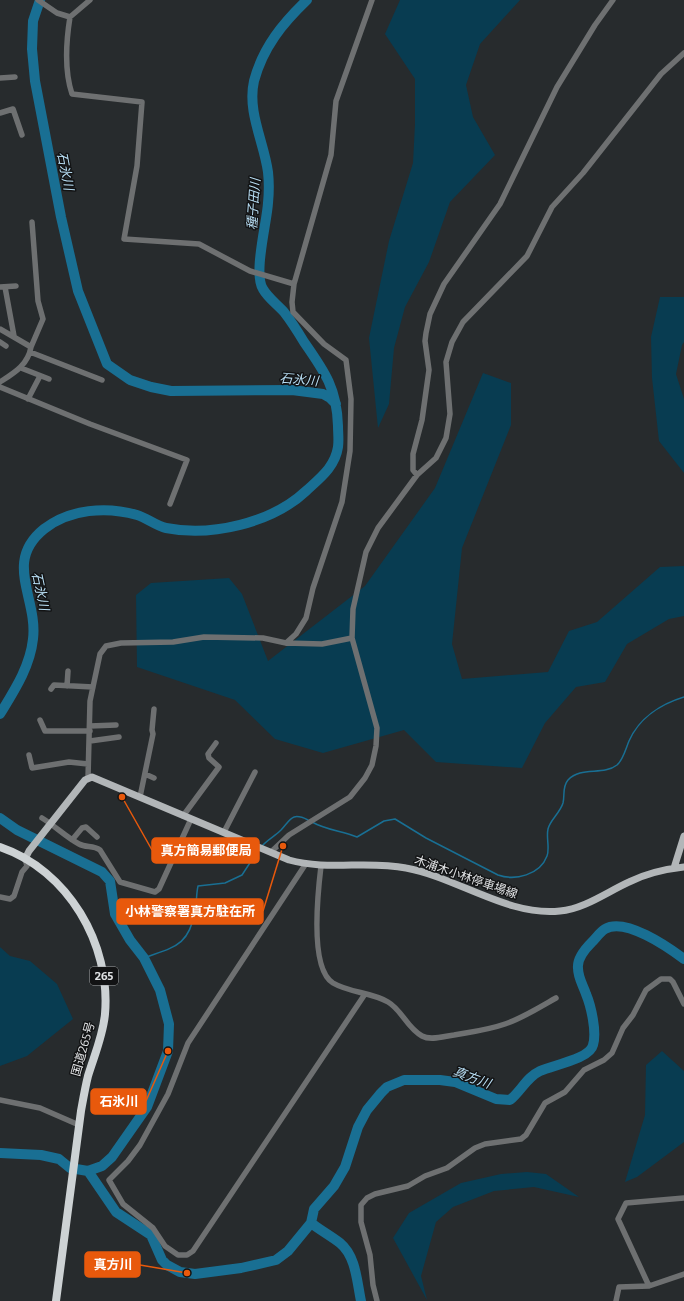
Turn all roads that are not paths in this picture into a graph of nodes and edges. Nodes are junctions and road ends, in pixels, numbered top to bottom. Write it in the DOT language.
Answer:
graph roads {
  1 [pos="38,0"];
  2 [pos="90,0"];
  3 [pos="372,0"];
  4 [pos="613,0"];
  5 [pos="70,17"];
  6 [pos="684,52"];
  7 [pos="15,77"];
  8 [pos="0,78"];
  9 [pos="0,113"];
  10 [pos="22,135"];
  11 [pos="32,222"];
  12 [pos="294,284"];
  13 [pos="16,286"];
  14 [pos="3,287"];
  15 [pos="0,328"];
  16 [pos="14,336"];
  17 [pos="0,342"];
  18 [pos="6,346"];
  19 [pos="30,349"];
  20 [pos="21,368"];
  21 [pos="40,376"];
  22 [pos="49,379"];
  23 [pos="102,380"];
  24 [pos="0,382"];
  25 [pos="0,387"];
  26 [pos="28,399"];
  27 [pos="416,475"];
  28 [pos="170,504"];
  29 [pos="352,638"];
  30 [pos="286,643"];
  31 [pos="68,671"];
  32 [pos="67,686"];
  33 [pos="93,687"];
  34 [pos="51,689"];
  35 [pos="154,709"];
  36 [pos="40,720"];
  37 [pos="116,725"];
  38 [pos="90,728"];
  39 [pos="119,738"];
  40 [pos="90,740"];
  41 [pos="216,743"];
  42 [pos="30,755"];
  43 [pos="88,764"];
  44 [pos="255,772"];
  45 [pos="145,774"];
  46 [pos="88,778"];
  47 [pos="154,778"];
  48 [pos="140,798"];
  49 [pos="183,816"];
  50 [pos="42,818"];
  51 [pos="191,819"];
  52 [pos="50,825"];
  53 [pos="224,832"];
  54 [pos="684,836"];
  55 [pos="97,837"];
  56 [pos="72,840"];
  57 [pos="0,847"];
  58 [pos="271,852"];
  59 [pos="27,855"];
  60 [pos="305,865"];
  61 [pos="321,866"];
  62 [pos="684,867"];
  63 [pos="674,868"];
  64 [pos="0,897"];
  65 [pos="365,994"];
  66 [pos="556,998"];
  67 [pos="684,1004"];
  68 [pos="0,1100"];
  69 [pos="79,1125"];
  70 [pos="684,1198"];
  71 [pos="684,1274"];
  72 [pos="649,1286"];
  73 [pos="56,1301"];
  74 [pos="377,1301"];
  75 [pos="616,1301"];
  1 -- 5 [label="street"];
  2 -- 5 [label="street"];
  3 -- 12 [label="street"];
  4 -- 27 [label="street"];
  5 -- 12 [label="street"];
  6 -- 27 [label="street"];
  7 -- 8 [label="street"];
  9 -- 10 [label="street"];
  11 -- 19 [label="street"];
  12 -- 30 [label="street"];
  13 -- 14 [label="street"];
  14 -- 16 [label="street"];
  15 -- 16 [label="street"];
  16 -- 19 [label="street"];
  17 -- 18 [label="street"];
  19 -- 20 [label="street"];
  19 -- 23 [label="street"];
  20 -- 21 [label="street"];
  20 -- 24 [label="street"];
  21 -- 22 [label="street"];
  21 -- 26 [label="street"];
  25 -- 26 [label="street"];
  26 -- 28 [label="street"];
  27 -- 29 [label="street"];
  29 -- 30 [label="street"];
  29 -- 58 [label="street"];
  30 -- 33 [label="street"];
  31 -- 32 [label="street"];
  32 -- 33 [label="street"];
  32 -- 34 [label="street"];
  33 -- 38 [label="street"];
  35 -- 45 [label="street"];
  36 -- 38 [label="street"];
  37 -- 38 [label="street"];
  38 -- 40 [label="street"];
  39 -- 40 [label="street"];
  40 -- 43 [label="street"];
  41 -- 49 [label="street"];
  42 -- 43 [label="street"];
  43 -- 46 [label="street"];
  44 -- 53 [label="street"];
  45 -- 47 [label="street"];
  45 -- 48 [label="street"];
  46 -- 48 [label="main road, 木浦木小林停車場線"];
  46 -- 52 [label="main road"];
  48 -- 49 [label="main road, 木浦木小林停車場線"];
  49 -- 51 [label="main road, 木浦木小林停車場線"];
  50 -- 52 [label="street"];
  51 -- 53 [label="main road, 木浦木小林停車場線"];
  51 -- 56 [label="street"];
  52 -- 56 [label="street"];
  52 -- 59 [label="main road"];
  53 -- 58 [label="main road, 木浦木小林停車場線"];
  54 -- 63 [label="main road"];
  55 -- 56 [label="street"];
  57 -- 59 [label="highway, 国道265号 / 265"];
  58 -- 60 [label="main road, 木浦木小林停車場線"];
  59 -- 64 [label="street"];
  59 -- 69 [label="highway, 国道265号 / 265"];
  60 -- 61 [label="main road, 木浦木小林停車場線"];
  60 -- 65 [label="street"];
  61 -- 63 [label="main road, 木浦木小林停車場線"];
  61 -- 65 [label="street"];
  62 -- 63 [label="main road, 木浦木小林停車場線"];
  65 -- 66 [label="street"];
  67 -- 74 [label="street"];
  68 -- 69 [label="street"];
  69 -- 73 [label="highway, 国道265号 / 265"];
  70 -- 72 [label="street"];
  71 -- 72 [label="street"];
  72 -- 75 [label="street"];
}
